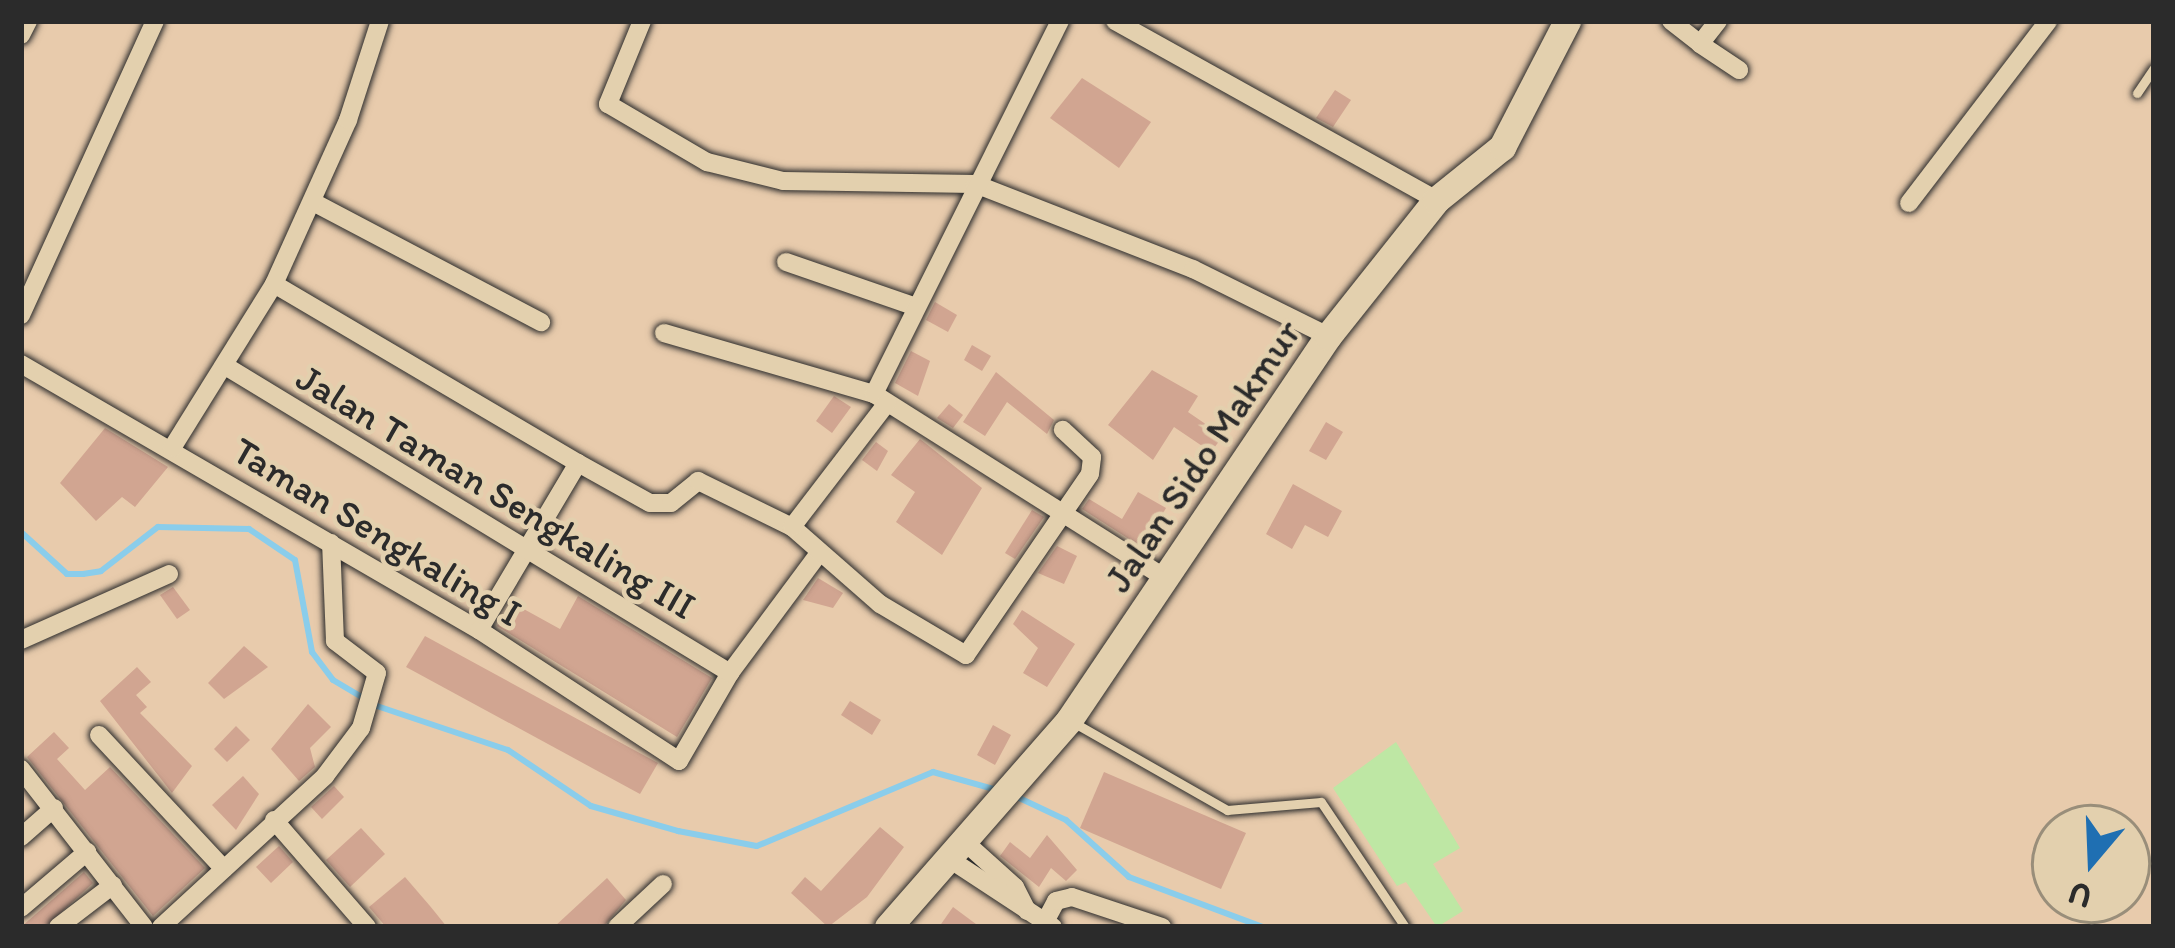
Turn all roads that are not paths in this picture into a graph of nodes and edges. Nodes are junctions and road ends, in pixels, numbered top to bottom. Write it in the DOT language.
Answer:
graph roads {
  1 [pos="28,21"];
  2 [pos="154,21"];
  3 [pos="380,21"];
  4 [pos="642,21"];
  5 [pos="1060,21"];
  6 [pos="1114,21"];
  7 [pos="1567,21"];
  8 [pos="1671,21"];
  9 [pos="1718,21"];
  10 [pos="2048,21"];
  11 [pos="22,33"];
  12 [pos="1700,44"];
  13 [pos="2154,68"];
  14 [pos="1738,70"];
  15 [pos="2138,93"];
  16 [pos="972,191"];
  17 [pos="1436,200"];
  18 [pos="313,202"];
  19 [pos="1909,203"];
  20 [pos="786,262"];
  21 [pos="274,284"];
  22 [pos="916,307"];
  23 [pos="21,315"];
  24 [pos="541,322"];
  25 [pos="664,333"];
  26 [pos="1328,336"];
  27 [pos="227,368"];
  28 [pos="25,371"];
  29 [pos="880,399"];
  30 [pos="1063,430"];
  31 [pos="172,448"];
  32 [pos="578,463"];
  33 [pos="1060,518"];
  34 [pos="792,526"];
  35 [pos="332,543"];
  36 [pos="528,551"];
  37 [pos="817,556"];
  38 [pos="169,574"];
  39 [pos="1167,579"];
  40 [pos="479,630"];
  41 [pos="21,640"];
  42 [pos="730,674"];
  43 [pos="1070,720"];
  44 [pos="100,735"];
  45 [pos="21,769"];
  46 [pos="54,808"];
  47 [pos="274,820"];
  48 [pos="21,837"];
  49 [pos="87,852"];
  50 [pos="958,852"];
  51 [pos="224,869"];
  52 [pos="113,884"];
  53 [pos="663,884"];
  54 [pos="21,908"];
  55 [pos="1042,919"];
  56 [pos="58,927"];
  57 [pos="144,927"];
  58 [pos="161,927"];
  59 [pos="367,927"];
  60 [pos="617,927"];
  61 [pos="888,927"];
  62 [pos="1162,927"];
  63 [pos="1405,927"];
  1 -- 11 [label="street"];
  2 -- 23 [label="street"];
  3 -- 18 [label="street"];
  4 -- 16 [label="street"];
  5 -- 16 [label="street"];
  6 -- 17 [label="street"];
  7 -- 17 [label="main road, Jalan Sido Makmur"];
  8 -- 12 [label="street"];
  9 -- 12 [label="street"];
  10 -- 19 [label="street"];
  12 -- 14 [label="street"];
  13 -- 15 [label="lane"];
  16 -- 22 [label="street"];
  16 -- 26 [label="street"];
  17 -- 26 [label="main road, Jalan Sido Makmur"];
  18 -- 21 [label="street"];
  18 -- 24 [label="street"];
  20 -- 22 [label="street"];
  21 -- 27 [label="street"];
  21 -- 32 [label="street"];
  22 -- 29 [label="street"];
  25 -- 29 [label="street"];
  26 -- 39 [label="main road, Jalan Sido Makmur"];
  27 -- 31 [label="street"];
  27 -- 36 [label="street, Jalan Taman Sengkaling III"];
  28 -- 31 [label="street, Taman Sengkaling I"];
  29 -- 33 [label="street"];
  29 -- 34 [label="street"];
  30 -- 33 [label="street"];
  31 -- 35 [label="street, Taman Sengkaling I"];
  32 -- 34 [label="street"];
  32 -- 36 [label="street"];
  33 -- 37 [label="street"];
  33 -- 39 [label="street"];
  34 -- 37 [label="street"];
  35 -- 40 [label="street, Taman Sengkaling I"];
  35 -- 47 [label="street"];
  36 -- 40 [label="street"];
  36 -- 42 [label="street, Jalan Taman Sengkaling III"];
  37 -- 42 [label="street"];
  38 -- 41 [label="street"];
  39 -- 43 [label="main road, Jalan Sido Makmur"];
  40 -- 42 [label="street, Taman Sengkaling I"];
  43 -- 50 [label="main road, Jalan Sido Makmur"];
  43 -- 63 [label="lane"];
  44 -- 51 [label="street"];
  45 -- 46 [label="street"];
  46 -- 48 [label="street"];
  46 -- 49 [label="street"];
  47 -- 51 [label="street"];
  47 -- 59 [label="street"];
  49 -- 52 [label="street"];
  49 -- 54 [label="street"];
  50 -- 55 [label="street"];
  50 -- 61 [label="main road, Jalan Sido Makmur"];
  51 -- 58 [label="street"];
  52 -- 56 [label="street"];
  52 -- 57 [label="street"];
  53 -- 60 [label="street"];
  55 -- 62 [label="street"];
}
